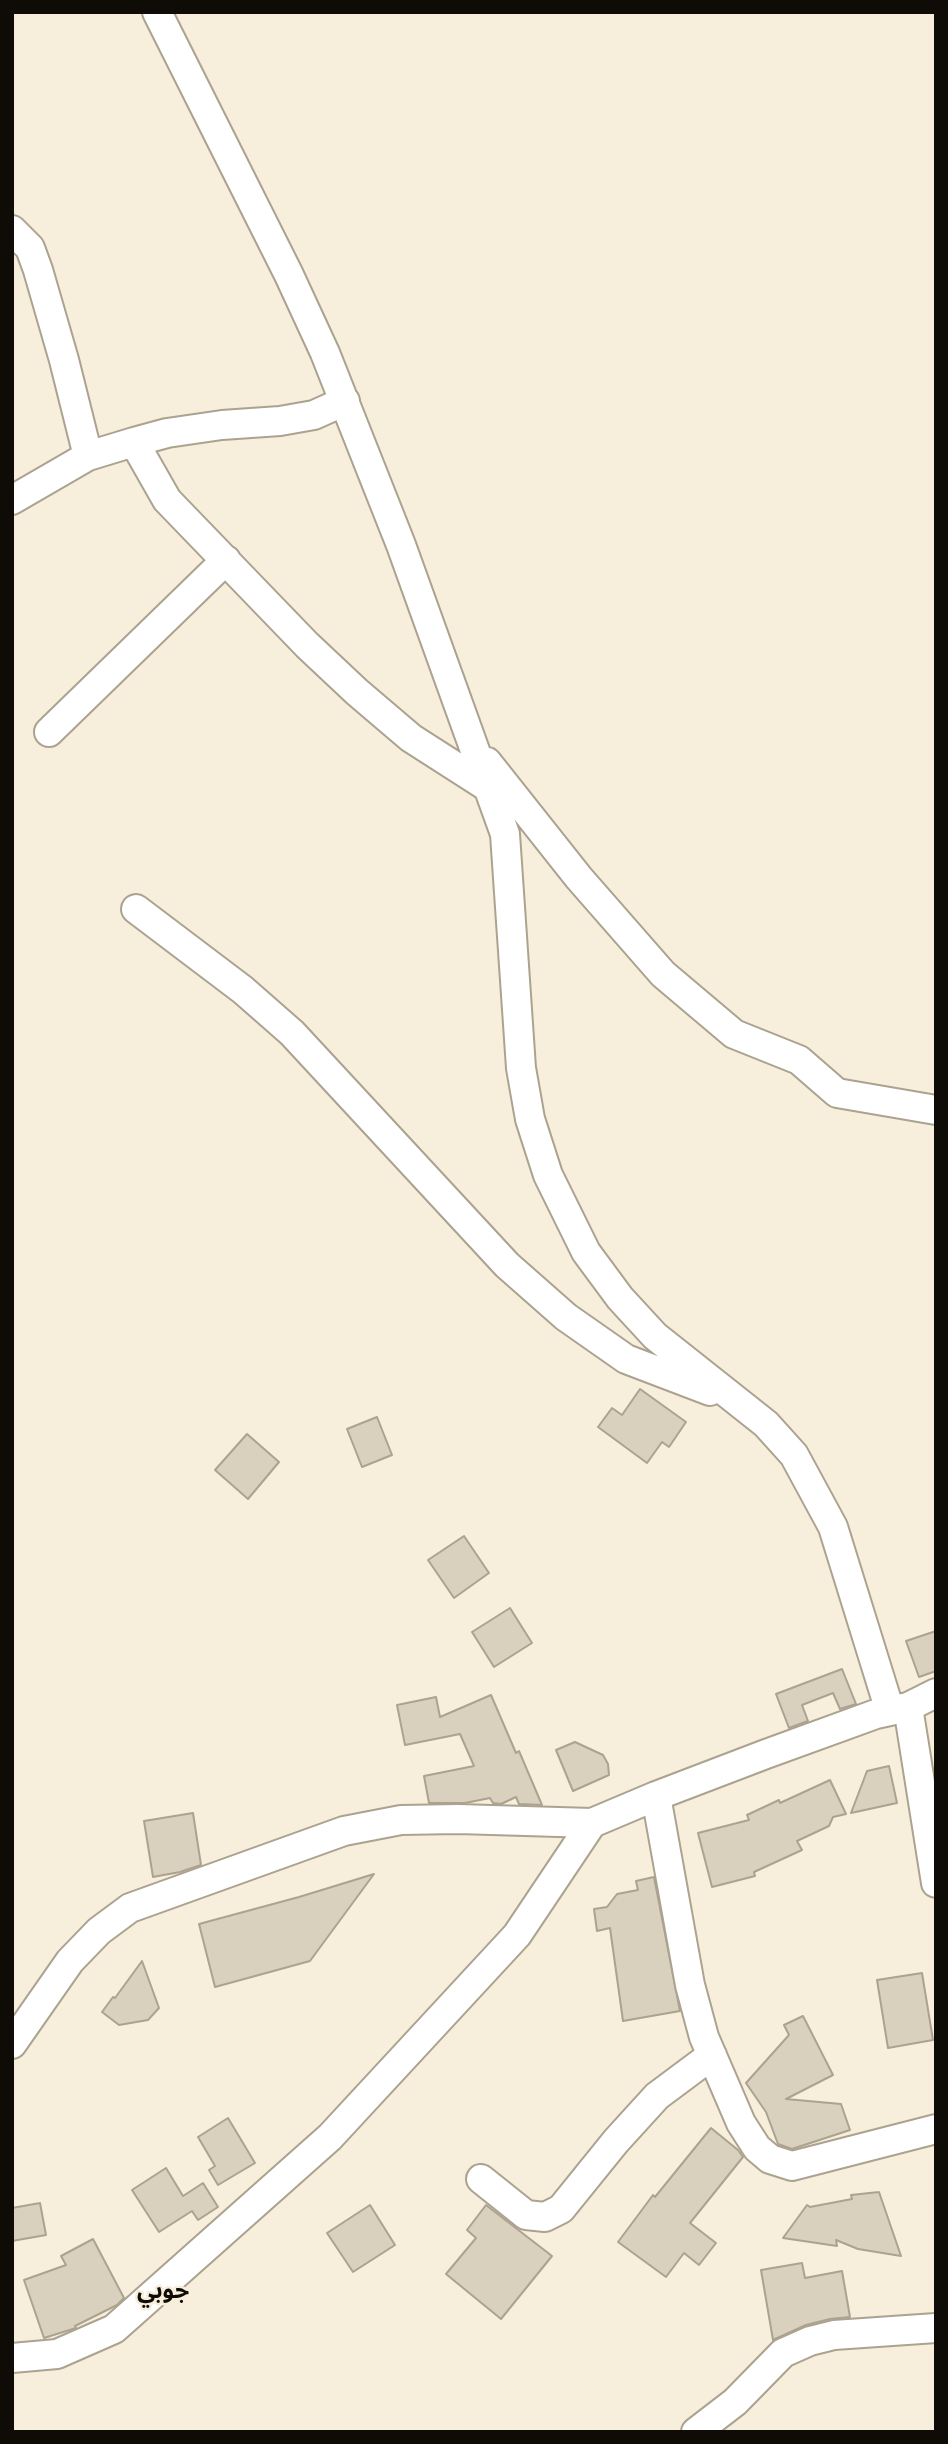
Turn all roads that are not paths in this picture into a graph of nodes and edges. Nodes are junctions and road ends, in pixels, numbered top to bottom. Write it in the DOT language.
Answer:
graph roads {
  1 [pos="158,12"];
  2 [pos="12,230"];
  3 [pos="345,401"];
  4 [pos="134,442"];
  5 [pos="88,456"];
  6 [pos="12,500"];
  7 [pos="226,560"];
  8 [pos="49,732"];
  9 [pos="473,744"];
  10 [pos="489,788"];
  11 [pos="136,909"];
  12 [pos="936,1110"];
  13 [pos="742,1404"];
  14 [pos="936,1693"];
  15 [pos="899,1709"];
  16 [pos="656,1796"];
  17 [pos="592,1824"];
  18 [pos="936,1883"];
  19 [pos="12,2044"];
  20 [pos="712,2055"];
  21 [pos="936,2129"];
  22 [pos="481,2179"];
  23 [pos="936,2328"];
  24 [pos="12,2358"];
  25 [pos="696,2432"];
  1 -- 3 [label="street"];
  2 -- 5 [label="street"];
  3 -- 4 [label="street"];
  3 -- 9 [label="street"];
  4 -- 5 [label="street"];
  4 -- 7 [label="street"];
  5 -- 6 [label="street"];
  7 -- 8 [label="street"];
  7 -- 10 [label="street"];
  9 -- 10 [label="street"];
  9 -- 12 [label="street"];
  10 -- 13 [label="street"];
  11 -- 13 [label="street"];
  13 -- 15 [label="street"];
  14 -- 15 [label="street"];
  15 -- 16 [label="street"];
  15 -- 18 [label="street"];
  16 -- 17 [label="street"];
  16 -- 20 [label="street"];
  17 -- 19 [label="street"];
  17 -- 24 [label="street"];
  20 -- 21 [label="street"];
  20 -- 22 [label="street"];
  23 -- 25 [label="street"];
}
